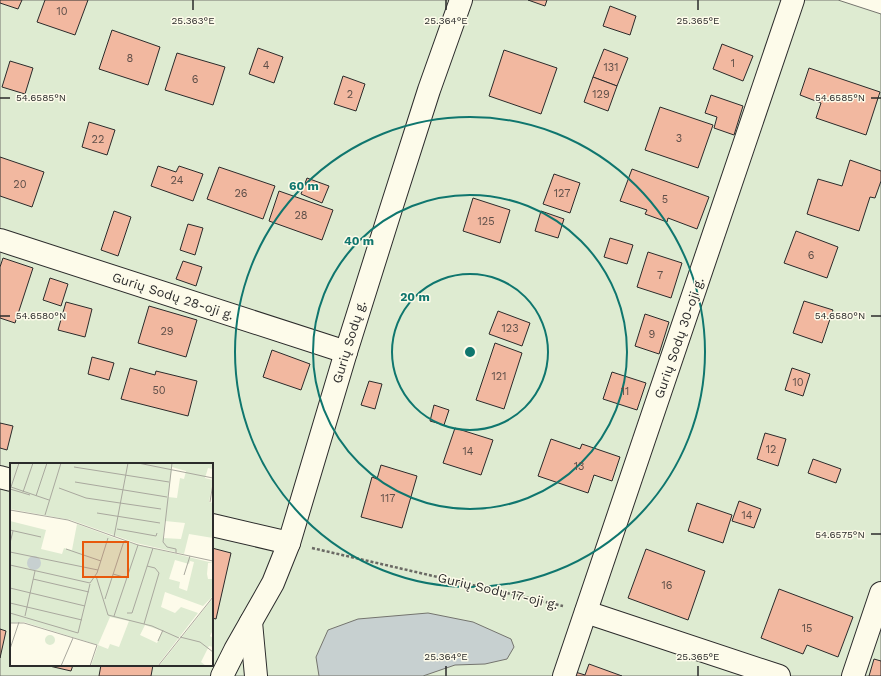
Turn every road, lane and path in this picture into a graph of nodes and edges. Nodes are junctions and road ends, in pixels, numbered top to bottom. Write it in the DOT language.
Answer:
graph roads {
  1 [pos="461,0"];
  2 [pos="793,0"];
  3 [pos="0,240"];
  4 [pos="346,352"];
  5 [pos="0,477"];
  6 [pos="10,480"];
  7 [pos="213,525"];
  8 [pos="289,543"];
  9 [pos="881,593"];
  10 [pos="586,612"];
  11 [pos="251,622"];
  12 [pos="222,676"];
  13 [pos="256,676"];
  14 [pos="564,676"];
  15 [pos="779,676"];
  16 [pos="853,676"];
  1 -- 4 [label="street, Gurių Sodų g."];
  2 -- 10 [label="street, Gurių Sodų 30-oji g."];
  3 -- 4 [label="street, Gurių Sodų 28-oji g."];
  4 -- 8 [label="street, Gurių Sodų g."];
  5 -- 6 [label="street"];
  7 -- 8 [label="street"];
  8 -- 10 [label="path, Gurių Sodų 17-oji g."];
  8 -- 11 [label="street, Gurių Sodų g."];
  9 -- 16 [label="street"];
  10 -- 14 [label="street, Gurių Sodų 30-oji g."];
  10 -- 15 [label="street"];
  11 -- 12 [label="street, Gurių Sodų g."];
  11 -- 13 [label="street"];
}
